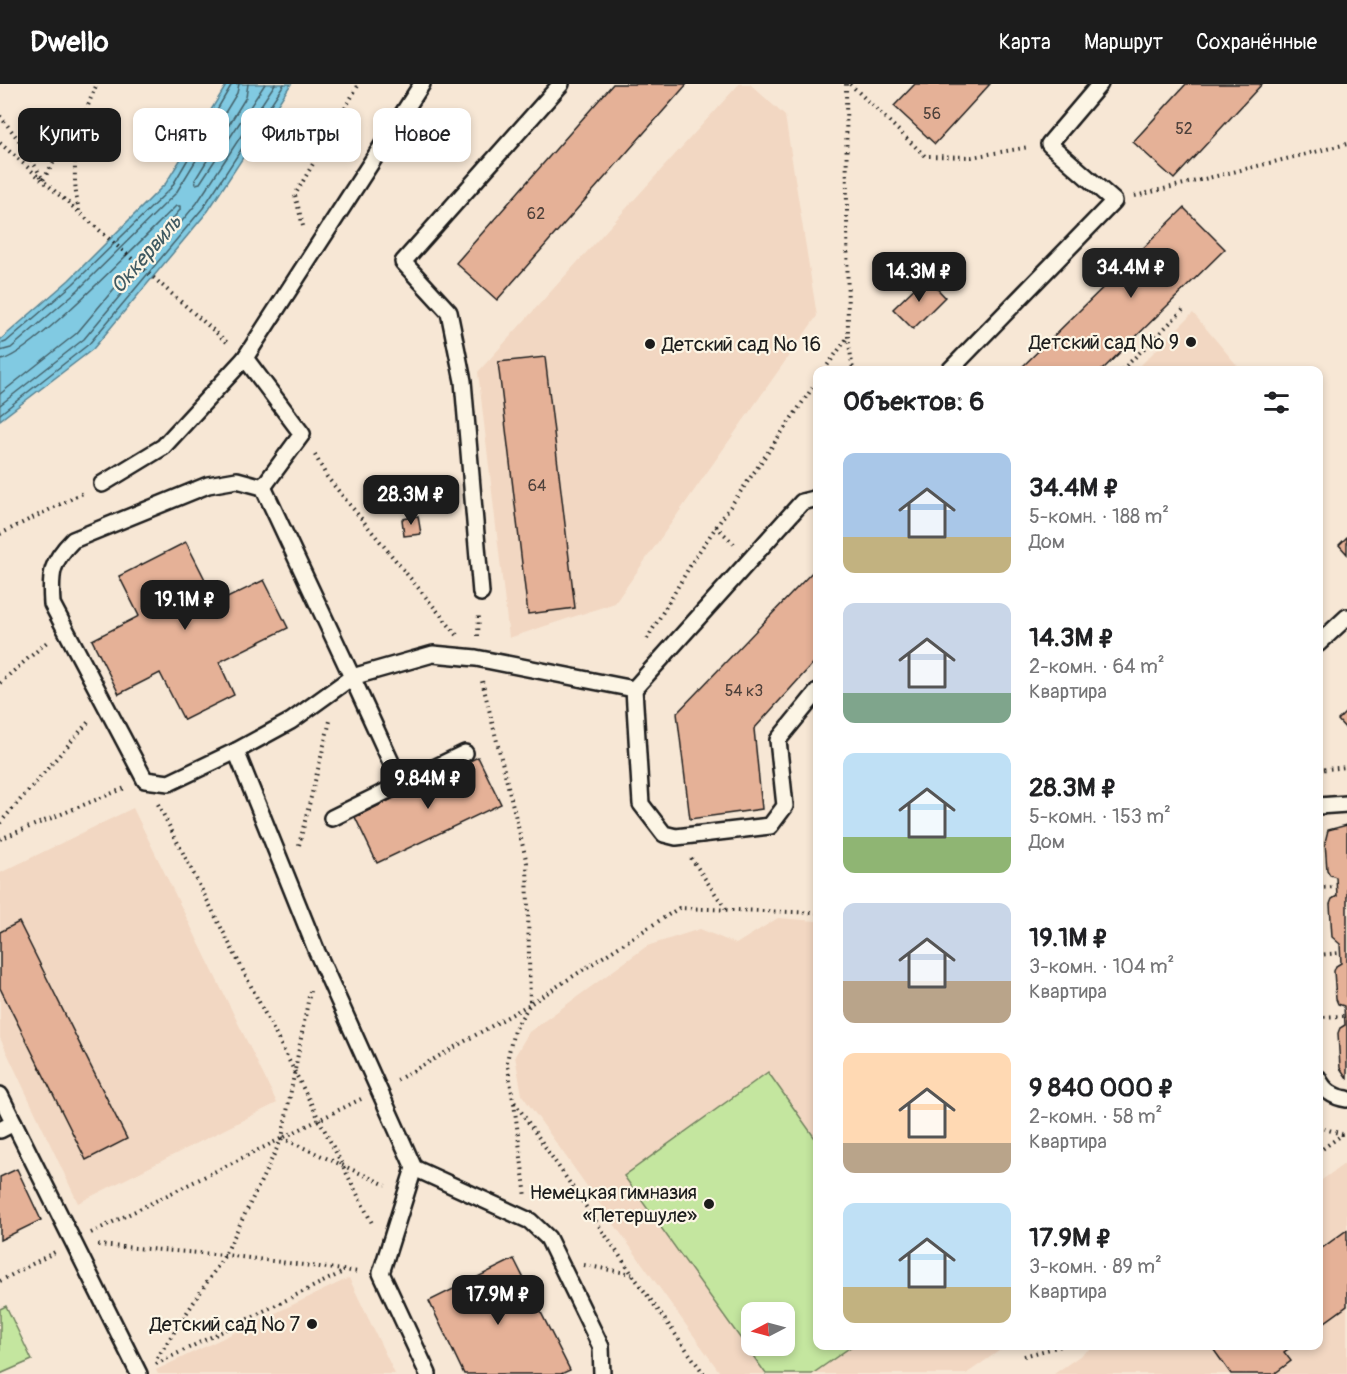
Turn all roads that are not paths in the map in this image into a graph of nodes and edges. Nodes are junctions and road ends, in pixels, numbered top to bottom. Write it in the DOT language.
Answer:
graph roads {
  1 [pos="422,84"];
  2 [pos="561,84"];
  3 [pos="1100,84"];
  4 [pos="245,358"];
  5 [pos="954,366"];
  6 [pos="102,484"];
  7 [pos="263,487"];
  8 [pos="813,499"];
  9 [pos="481,593"];
  10 [pos="1347,617"];
  11 [pos="1323,639"];
  12 [pos="346,680"];
  13 [pos="634,689"];
  14 [pos="813,697"];
  15 [pos="236,751"];
  16 [pos="465,753"];
  17 [pos="401,784"];
  18 [pos="1347,804"];
  19 [pos="1323,806"];
  20 [pos="332,818"];
  21 [pos="1323,1089"];
  22 [pos="0,1095"];
  23 [pos="1347,1100"];
  24 [pos="14,1123"];
  25 [pos="0,1130"];
  26 [pos="414,1168"];
  27 [pos="140,1374"];
  28 [pos="428,1374"];
  29 [pos="602,1374"];
  1 -- 4 [label="lane"];
  2 -- 9 [label="lane"];
  3 -- 5 [label="lane"];
  4 -- 6 [label="lane"];
  4 -- 7 [label="lane"];
  7 -- 12 [label="lane"];
  7 -- 15 [label="lane"];
  8 -- 13 [label="lane"];
  10 -- 11 [label="lane"];
  12 -- 13 [label="lane"];
  12 -- 15 [label="lane"];
  12 -- 17 [label="lane"];
  13 -- 14 [label="lane"];
  15 -- 26 [label="lane"];
  16 -- 17 [label="lane"];
  17 -- 20 [label="lane"];
  18 -- 19 [label="lane"];
  21 -- 23 [label="lane"];
  22 -- 24 [label="lane"];
  24 -- 25 [label="lane"];
  24 -- 27 [label="lane"];
  26 -- 28 [label="lane"];
  26 -- 29 [label="lane"];
}
